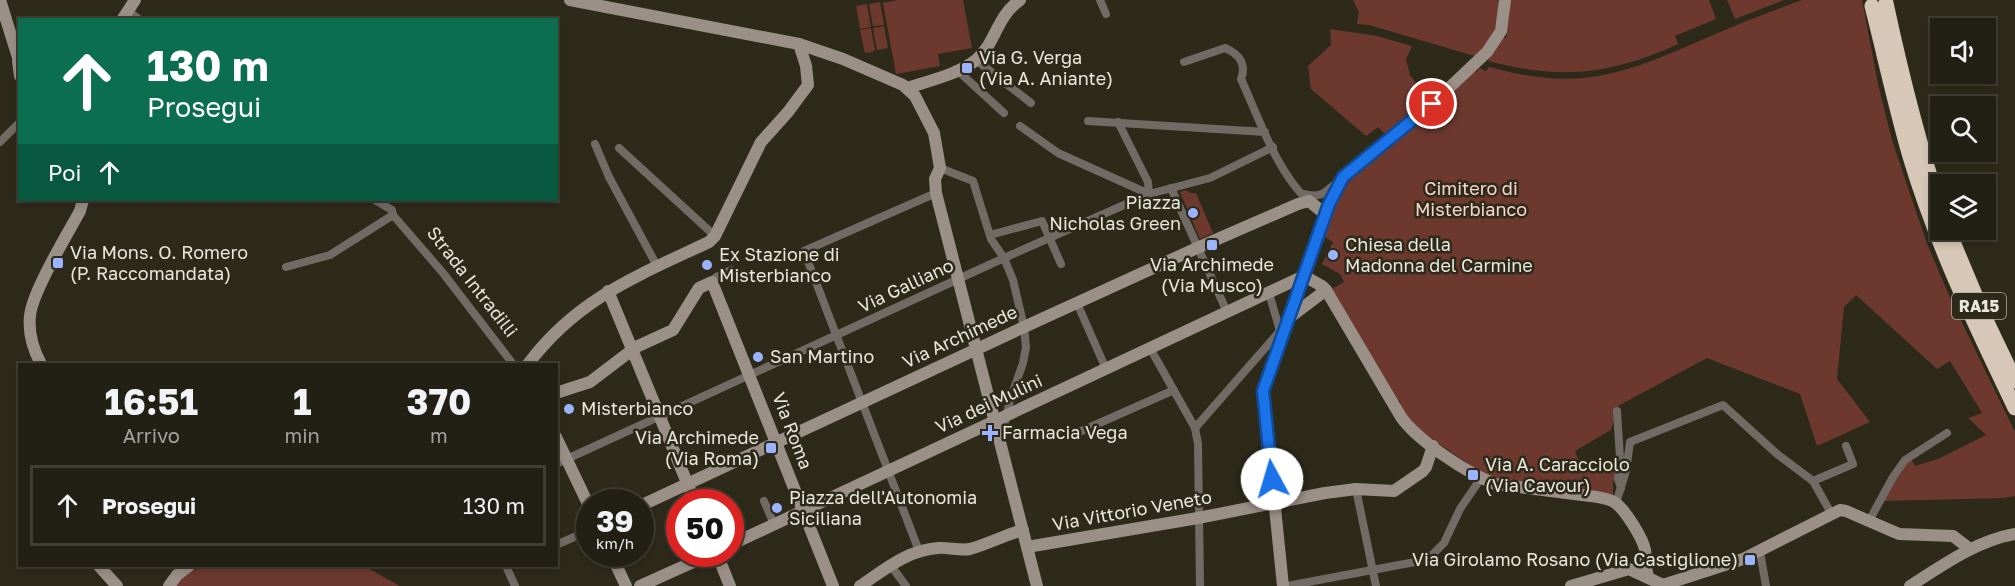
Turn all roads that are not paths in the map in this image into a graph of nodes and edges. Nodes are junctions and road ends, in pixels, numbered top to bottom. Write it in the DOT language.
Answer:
graph roads {
  1 [pos="0,0"];
  2 [pos="570,0"];
  3 [pos="1020,0"];
  4 [pos="1100,0"];
  5 [pos="1505,0"];
  6 [pos="1106,14"];
  7 [pos="799,44"];
  8 [pos="18,59"];
  9 [pos="976,60"];
  10 [pos="1184,62"];
  11 [pos="957,70"];
  12 [pos="911,92"];
  13 [pos="1031,103"];
  14 [pos="1004,113"];
  15 [pos="1088,120"];
  16 [pos="1118,122"];
  17 [pos="18,124"];
  18 [pos="1020,126"];
  19 [pos="1265,132"];
  20 [pos="0,142"];
  21 [pos="595,144"];
  22 [pos="1273,147"];
  23 [pos="619,148"];
  24 [pos="940,168"];
  25 [pos="1343,177"];
  26 [pos="1930,178"];
  27 [pos="1171,188"];
  28 [pos="936,193"];
  29 [pos="1149,194"];
  30 [pos="1303,200"];
  31 [pos="82,201"];
  32 [pos="377,201"];
  33 [pos="1327,209"];
  34 [pos="393,215"];
  35 [pos="1930,216"];
  36 [pos="990,235"];
  37 [pos="715,236"];
  38 [pos="1050,238"];
  39 [pos="1939,240"];
  40 [pos="1952,240"];
  41 [pos="1197,248"];
  42 [pos="1004,258"];
  43 [pos="1061,264"];
  44 [pos="657,266"];
  45 [pos="286,267"];
  46 [pos="731,270"];
  47 [pos="1305,273"];
  48 [pos="958,280"];
  49 [pos="714,285"];
  50 [pos="608,291"];
  51 [pos="1327,292"];
  52 [pos="1265,294"];
  53 [pos="1077,303"];
  54 [pos="1227,312"];
  55 [pos="1284,326"];
  56 [pos="1024,327"];
  57 [pos="837,336"];
  58 [pos="1150,348"];
  59 [pos="632,350"];
  60 [pos="976,350"];
  61 [pos="41,363"];
  62 [pos="512,363"];
  63 [pos="529,363"];
  64 [pos="1106,369"];
  65 [pos="751,375"];
  66 [pos="2015,381"];
  67 [pos="1174,390"];
  68 [pos="558,392"];
  69 [pos="863,402"];
  70 [pos="2015,408"];
  71 [pos="1617,411"];
  72 [pos="659,416"];
  73 [pos="1001,419"];
  74 [pos="1195,428"];
  75 [pos="1077,433"];
  76 [pos="1947,433"];
  77 [pos="777,442"];
  78 [pos="558,445"];
  79 [pos="1433,446"];
  80 [pos="1846,446"];
  81 [pos="562,461"];
  82 [pos="888,470"];
  83 [pos="1481,478"];
  84 [pos="1813,481"];
  85 [pos="687,484"];
  86 [pos="1621,488"];
  87 [pos="579,489"];
  88 [pos="689,489"];
  89 [pos="1356,489"];
  90 [pos="654,499"];
  91 [pos="764,501"];
  92 [pos="1274,503"];
  93 [pos="1616,503"];
  94 [pos="804,511"];
  95 [pos="1831,513"];
  96 [pos="1198,519"];
  97 [pos="1869,521"];
  98 [pos="774,524"];
  99 [pos="1023,530"];
  100 [pos="2015,534"];
  101 [pos="576,536"];
  102 [pos="744,538"];
  103 [pos="558,544"];
  104 [pos="1027,547"];
  105 [pos="1970,549"];
  106 [pos="919,551"];
  107 [pos="1760,552"];
  108 [pos="891,566"];
  109 [pos="100,567"];
  110 [pos="188,567"];
  111 [pos="509,567"];
  112 [pos="617,567"];
  113 [pos="682,567"];
  114 [pos="722,567"];
  115 [pos="1372,571"];
  116 [pos="1649,578"];
  117 [pos="117,586"];
  118 [pos="170,586"];
  119 [pos="515,586"];
  120 [pos="626,586"];
  121 [pos="640,586"];
  122 [pos="730,586"];
  123 [pos="833,586"];
  124 [pos="860,586"];
  125 [pos="906,586"];
  126 [pos="1037,586"];
  127 [pos="1200,586"];
  128 [pos="1285,586"];
  129 [pos="1376,586"];
  130 [pos="1571,586"];
  131 [pos="1662,586"];
  132 [pos="1766,586"];
  133 [pos="1910,586"];
  1 -- 8 [label="street"];
  2 -- 7 [label="street"];
  3 -- 9 [label="street"];
  4 -- 6 [label="street"];
  5 -- 25 [label="street"];
  7 -- 12 [label="street"];
  7 -- 37 [label="street"];
  9 -- 11 [label="street"];
  9 -- 13 [label="street"];
  10 -- 19 [label="street"];
  11 -- 12 [label="street"];
  11 -- 14 [label="street"];
  12 -- 24 [label="street"];
  15 -- 16 [label="street"];
  16 -- 19 [label="street"];
  16 -- 29 [label="street"];
  17 -- 20 [label="street"];
  18 -- 29 [label="street"];
  19 -- 22 [label="street"];
  21 -- 44 [label="street"];
  22 -- 27 [label="street, Via Galliano"];
  22 -- 30 [label="street"];
  23 -- 37 [label="street"];
  24 -- 28 [label="street"];
  24 -- 36 [label="street"];
  25 -- 30 [label="street"];
  25 -- 33 [label="street"];
  26 -- 35 [label="highway, RA15"];
  27 -- 29 [label="street, Via Galliano"];
  27 -- 41 [label="street"];
  28 -- 48 [label="street"];
  28 -- 57 [label="street"];
  29 -- 38 [label="street, Via Galliano"];
  30 -- 33 [label="street"];
  30 -- 41 [label="street, Via Archimede"];
  31 -- 61 [label="street"];
  32 -- 34 [label="street, Strada Intradilli"];
  33 -- 47 [label="street"];
  34 -- 45 [label="street"];
  34 -- 62 [label="street, Strada Intradilli"];
  36 -- 38 [label="street"];
  36 -- 42 [label="street"];
  37 -- 44 [label="street"];
  38 -- 42 [label="street, Via Galliano"];
  38 -- 43 [label="street"];
  39 -- 70 [label="highway, RA15"];
  40 -- 66 [label="highway, RA15"];
  41 -- 53 [label="street, Via Archimede"];
  41 -- 54 [label="street"];
  42 -- 48 [label="street, Via Galliano"];
  42 -- 56 [label="street"];
  44 -- 50 [label="street"];
  46 -- 49 [label="street"];
  47 -- 51 [label="street"];
  47 -- 52 [label="street, Via dei Mulini"];
  47 -- 55 [label="street"];
  48 -- 57 [label="street, Via Galliano"];
  48 -- 60 [label="street"];
  49 -- 59 [label="street"];
  49 -- 65 [label="street, Via Roma"];
  50 -- 59 [label="street"];
  50 -- 63 [label="street"];
  51 -- 55 [label="street"];
  51 -- 79 [label="street"];
  52 -- 54 [label="street, Via dei Mulini"];
  52 -- 55 [label="street"];
  53 -- 56 [label="street, Via Archimede"];
  53 -- 64 [label="street"];
  54 -- 58 [label="street, Via dei Mulini"];
  55 -- 74 [label="street"];
  55 -- 92 [label="street"];
  56 -- 60 [label="street, Via Archimede"];
  56 -- 73 [label="street"];
  57 -- 65 [label="street, Via Galliano"];
  57 -- 69 [label="street"];
  58 -- 64 [label="street, Via dei Mulini"];
  58 -- 67 [label="street"];
  59 -- 68 [label="street"];
  59 -- 72 [label="street"];
  60 -- 69 [label="street, Via Archimede"];
  60 -- 73 [label="street"];
  64 -- 73 [label="street, Via dei Mulini"];
  65 -- 72 [label="street, Via Galliano"];
  65 -- 77 [label="street, Via Roma"];
  67 -- 74 [label="street"];
  67 -- 75 [label="street"];
  69 -- 77 [label="street, Via Archimede"];
  69 -- 82 [label="street"];
  71 -- 86 [label="street"];
  72 -- 81 [label="street, Via Galliano"];
  72 -- 85 [label="street"];
  73 -- 82 [label="street, Via dei Mulini"];
  73 -- 99 [label="street"];
  74 -- 96 [label="street"];
  76 -- 97 [label="street"];
  77 -- 85 [label="street, Via Archimede"];
  77 -- 94 [label="street, Via Roma"];
  78 -- 81 [label="street"];
  79 -- 83 [label="street"];
  79 -- 89 [label="street, Via Vittorio Veneto"];
  80 -- 84 [label="street"];
  81 -- 87 [label="street"];
  82 -- 94 [label="street, Via dei Mulini"];
  82 -- 106 [label="street"];
  83 -- 93 [label="street"];
  83 -- 115 [label="street"];
  84 -- 86 [label="street"];
  84 -- 95 [label="street"];
  85 -- 88 [label="street"];
  85 -- 90 [label="street, Via Archimede"];
  86 -- 93 [label="street"];
  89 -- 92 [label="street, Via Vittorio Veneto"];
  89 -- 115 [label="street"];
  91 -- 98 [label="street"];
  92 -- 96 [label="street, Via Vittorio Veneto"];
  92 -- 128 [label="street"];
  93 -- 116 [label="street"];
  94 -- 98 [label="street, Via dei Mulini"];
  94 -- 123 [label="street, Via Roma"];
  95 -- 97 [label="street"];
  95 -- 107 [label="street"];
  96 -- 104 [label="street, Via Vittorio Veneto"];
  96 -- 127 [label="street"];
  97 -- 105 [label="street"];
  98 -- 102 [label="street, Via dei Mulini"];
  99 -- 104 [label="street"];
  99 -- 106 [label="street"];
  100 -- 105 [label="street"];
  101 -- 103 [label="street"];
  104 -- 126 [label="street"];
  105 -- 133 [label="street"];
  106 -- 108 [label="street"];
  107 -- 131 [label="street"];
  107 -- 132 [label="street"];
  108 -- 124 [label="street"];
  108 -- 125 [label="street"];
  109 -- 117 [label="street"];
  110 -- 118 [label="street"];
  111 -- 119 [label="street"];
  112 -- 120 [label="street"];
  113 -- 121 [label="street"];
  114 -- 122 [label="street"];
  115 -- 128 [label="street"];
  115 -- 129 [label="street"];
  116 -- 130 [label="street"];
  116 -- 131 [label="street"];
}
